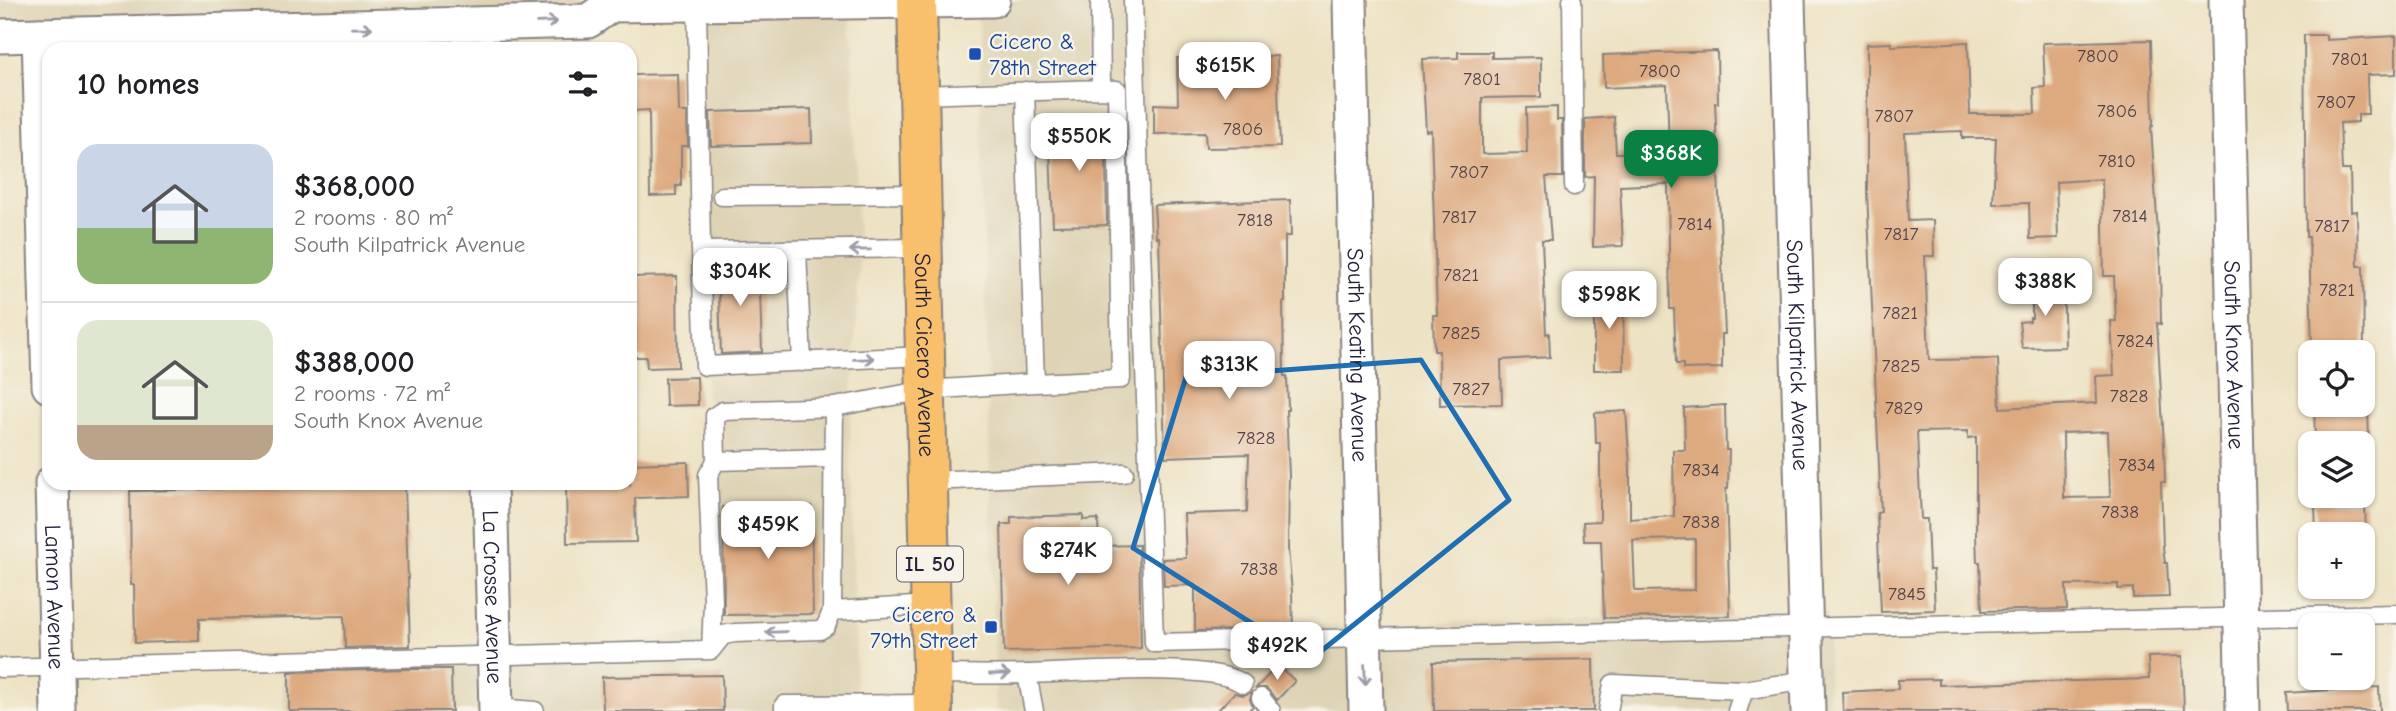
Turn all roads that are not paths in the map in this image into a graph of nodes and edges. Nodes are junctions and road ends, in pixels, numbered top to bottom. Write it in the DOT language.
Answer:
graph roads {
  1 [pos="993,0"];
  2 [pos="1100,0"];
  3 [pos="1133,0"];
  4 [pos="1350,0"];
  5 [pos="1572,0"];
  6 [pos="1788,0"];
  7 [pos="2226,0"];
  8 [pos="917,1"];
  9 [pos="607,2"];
  10 [pos="697,3"];
  11 [pos="39,35"];
  12 [pos="0,36"];
  13 [pos="479,37"];
  14 [pos="257,39"];
  15 [pos="1101,89"];
  16 [pos="1025,91"];
  17 [pos="919,95"];
  18 [pos="42,140"];
  19 [pos="1574,187"];
  20 [pos="921,194"];
  21 [pos="722,196"];
  22 [pos="922,248"];
  23 [pos="701,251"];
  24 [pos="797,251"];
  25 [pos="802,362"];
  26 [pos="925,373"];
  27 [pos="1035,383"];
  28 [pos="834,407"];
  29 [pos="832,458"];
  30 [pos="716,461"];
  31 [pos="1124,473"];
  32 [pos="928,481"];
  33 [pos="52,490"];
  34 [pos="490,490"];
  35 [pos="930,605"];
  36 [pos="832,611"];
  37 [pos="2396,614"];
  38 [pos="2241,616"];
  39 [pos="1806,628"];
  40 [pos="1364,640"];
  41 [pos="711,650"];
  42 [pos="494,656"];
  43 [pos="57,667"];
  44 [pos="0,668"];
  45 [pos="1027,674"];
  46 [pos="1243,684"];
  47 [pos="1744,690"];
  48 [pos="933,696"];
  49 [pos="1808,696"];
  50 [pos="496,710"];
  51 [pos="58,711"];
  52 [pos="535,711"];
  53 [pos="784,711"];
  54 [pos="1034,711"];
  55 [pos="1366,711"];
  56 [pos="1608,711"];
  57 [pos="1737,711"];
  58 [pos="2244,711"];
  1 -- 8 [label="street"];
  2 -- 15 [label="lane"];
  3 -- 40 [label="lane"];
  4 -- 40 [label="street, South Keating Avenue"];
  5 -- 19 [label="lane"];
  6 -- 39 [label="street, South Kilpatrick Avenue"];
  7 -- 38 [label="street, South Knox Avenue"];
  8 -- 10 [label="street"];
  8 -- 17 [label="main road, South Cicero Avenue / IL 50"];
  9 -- 10 [label="street"];
  13 -- 9 [label="street, one-way"];
  10 -- 23 [label="lane"];
  11 -- 12 [label="street"];
  11 -- 14 [label="street"];
  11 -- 18 [label="street"];
  14 -- 13 [label="street, one-way"];
  15 -- 16 [label="lane"];
  15 -- 27 [label="lane"];
  16 -- 17 [label="lane"];
  16 -- 27 [label="lane"];
  17 -- 20 [label="main road, South Cicero Avenue / IL 50"];
  20 -- 21 [label="lane"];
  20 -- 22 [label="main road, South Cicero Avenue / IL 50"];
  22 -- 24 [label="lane, one-way"];
  22 -- 26 [label="main road, South Cicero Avenue / IL 50"];
  23 -- 24 [label="lane"];
  23 -- 25 [label="lane"];
  24 -- 25 [label="lane"];
  25 -- 26 [label="lane, one-way"];
  26 -- 27 [label="lane"];
  26 -- 28 [label="lane"];
  26 -- 32 [label="main road, South Cicero Avenue / IL 50"];
  28 -- 29 [label="lane"];
  28 -- 30 [label="lane"];
  29 -- 30 [label="lane"];
  29 -- 36 [label="lane"];
  30 -- 41 [label="lane"];
  31 -- 32 [label="lane"];
  32 -- 35 [label="main road, South Cicero Avenue / IL 50"];
  33 -- 43 [label="street, Lamon Avenue"];
  34 -- 42 [label="street, La Crosse Avenue"];
  35 -- 36 [label="lane"];
  35 -- 48 [label="main road, South Cicero Avenue / IL 50"];
  36 -- 41 [label="lane, one-way"];
  37 -- 38 [label="lane"];
  38 -- 39 [label="lane"];
  38 -- 58 [label="street, South Knox Avenue"];
  39 -- 40 [label="lane"];
  39 -- 49 [label="street, South Kilpatrick Avenue"];
  40 -- 55 [label="street, South Keating Avenue, one-way"];
  41 -- 42 [label="lane"];
  42 -- 43 [label="lane"];
  42 -- 50 [label="street, La Crosse Avenue"];
  43 -- 44 [label="lane"];
  43 -- 51 [label="street, Lamon Avenue"];
  45 -- 46 [label="lane"];
  48 -- 45 [label="lane, one-way"];
  45 -- 54 [label="lane"];
  47 -- 49 [label="lane"];
  47 -- 56 [label="lane"];
  47 -- 57 [label="lane"];
  48 -- 53 [label="lane"];
  50 -- 52 [label="lane"];
}
